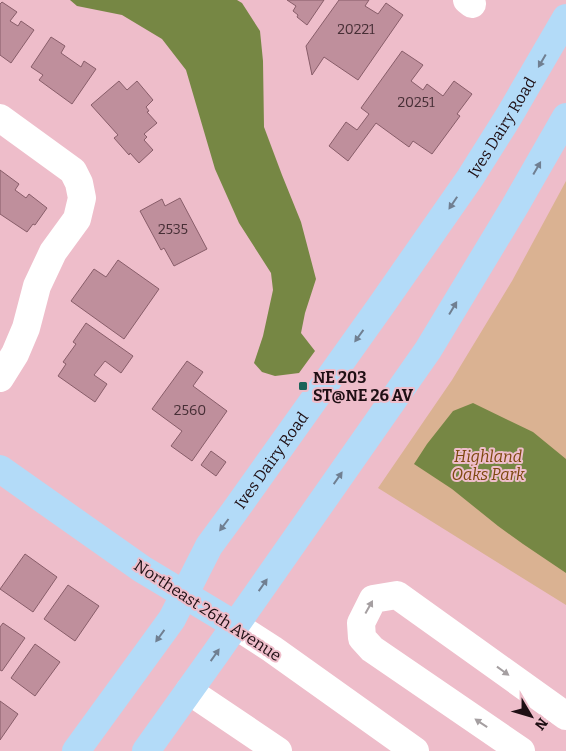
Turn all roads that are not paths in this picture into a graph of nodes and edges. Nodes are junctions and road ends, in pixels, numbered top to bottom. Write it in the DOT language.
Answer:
graph roads {
  1 [pos="566,18"];
  2 [pos="566,117"];
  3 [pos="0,118"];
  4 [pos="0,378"];
  5 [pos="0,468"];
  6 [pos="184,594"];
  7 [pos="235,625"];
  8 [pos="189,691"];
  9 [pos="566,716"];
  10 [pos="404,748"];
  11 [pos="76,751"];
  12 [pos="146,751"];
  13 [pos="278,751"];
  14 [pos="521,751"];
  1 -- 6 [label="main road, Ives Dairy Road, one-way"];
  7 -- 2 [label="main road, one-way"];
  3 -- 4 [label="street"];
  5 -- 6 [label="main road, Northeast 26th Avenue"];
  6 -- 7 [label="main road, Northeast 26th Avenue"];
  6 -- 11 [label="main road, Ives Dairy Road, one-way"];
  8 -- 7 [label="main road, one-way"];
  7 -- 10 [label="street, Northeast 26th Avenue"];
  8 -- 12 [label="main road"];
  8 -- 13 [label="street"];
  14 -- 9 [label="street, one-way"];
}
